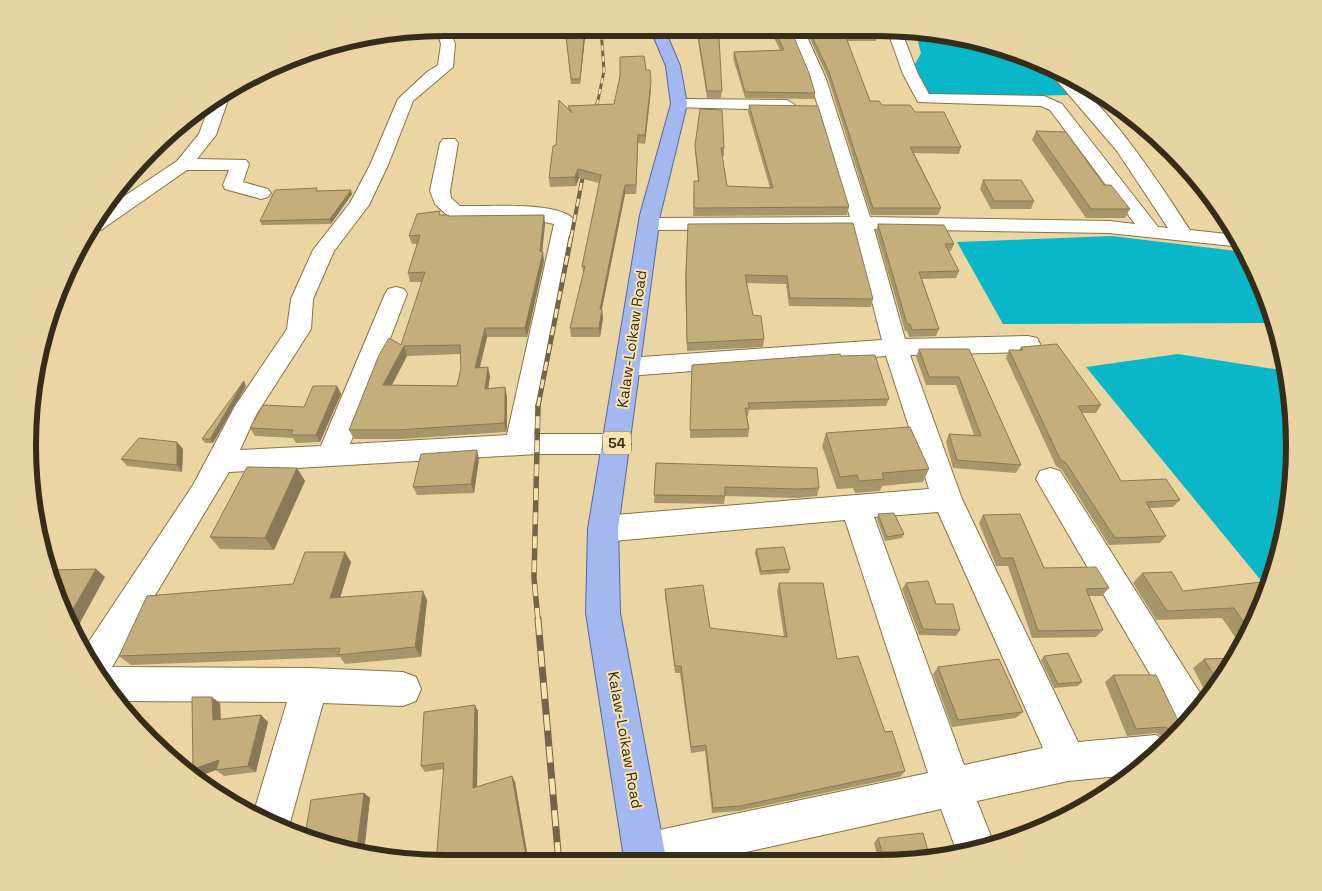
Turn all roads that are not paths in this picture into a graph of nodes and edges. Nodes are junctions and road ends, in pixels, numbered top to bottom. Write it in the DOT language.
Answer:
graph roads {
  1 [pos="445,36"];
  2 [pos="660,36"];
  3 [pos="799,36"];
  4 [pos="898,37"];
  5 [pos="1072,86"];
  6 [pos="679,104"];
  7 [pos="218,105"];
  8 [pos="824,106"];
  9 [pos="449,143"];
  10 [pos="183,164"];
  11 [pos="261,193"];
  12 [pos="105,219"];
  13 [pos="862,223"];
  14 [pos="649,224"];
  15 [pos="1150,231"];
  16 [pos="1182,235"];
  17 [pos="1231,241"];
  18 [pos="396,294"];
  19 [pos="1028,344"];
  20 [pos="896,347"];
  21 [pos="628,367"];
  22 [pos="617,444"];
  23 [pos="518,446"];
  24 [pos="331,456"];
  25 [pos="221,462"];
  26 [pos="1050,479"];
  27 [pos="947,499"];
  28 [pos="856,508"];
  29 [pos="603,530"];
  30 [pos="97,660"];
  31 [pos="113,684"];
  32 [pos="310,684"];
  33 [pos="403,689"];
  34 [pos="1188,710"];
  35 [pos="1143,755"];
  36 [pos="1068,762"];
  37 [pos="952,787"];
  38 [pos="272,817"];
  39 [pos="973,843"];
  40 [pos="644,855"];
  41 [pos="658,855"];
  1 -- 25 [label="street"];
  2 -- 6 [label="main road, Kalaw-Loikaw Road / 54"];
  3 -- 8 [label="street"];
  4 -- 15 [label="street"];
  5 -- 16 [label="street"];
  6 -- 8 [label="street"];
  6 -- 14 [label="main road, Kalaw-Loikaw Road / 54"];
  7 -- 10 [label="street"];
  8 -- 13 [label="street"];
  9 -- 23 [label="street"];
  10 -- 11 [label="street"];
  10 -- 12 [label="street"];
  13 -- 14 [label="street"];
  13 -- 15 [label="street"];
  13 -- 20 [label="street"];
  14 -- 21 [label="main road, Kalaw-Loikaw Road / 54"];
  15 -- 16 [label="street"];
  16 -- 17 [label="street"];
  18 -- 24 [label="street"];
  19 -- 20 [label="street"];
  20 -- 21 [label="street"];
  20 -- 27 [label="street"];
  21 -- 22 [label="main road, Kalaw-Loikaw Road / 54"];
  22 -- 23 [label="street"];
  22 -- 29 [label="main road, Kalaw-Loikaw Road / 54"];
  23 -- 24 [label="street"];
  24 -- 25 [label="street"];
  25 -- 30 [label="street"];
  26 -- 34 [label="street"];
  27 -- 28 [label="street"];
  27 -- 36 [label="street"];
  28 -- 29 [label="street"];
  28 -- 37 [label="street"];
  29 -- 40 [label="main road, Kalaw-Loikaw Road / 54"];
  31 -- 32 [label="street"];
  32 -- 33 [label="street"];
  32 -- 38 [label="street"];
  35 -- 36 [label="street"];
  36 -- 37 [label="street"];
  37 -- 39 [label="street"];
  37 -- 41 [label="street"];
}
